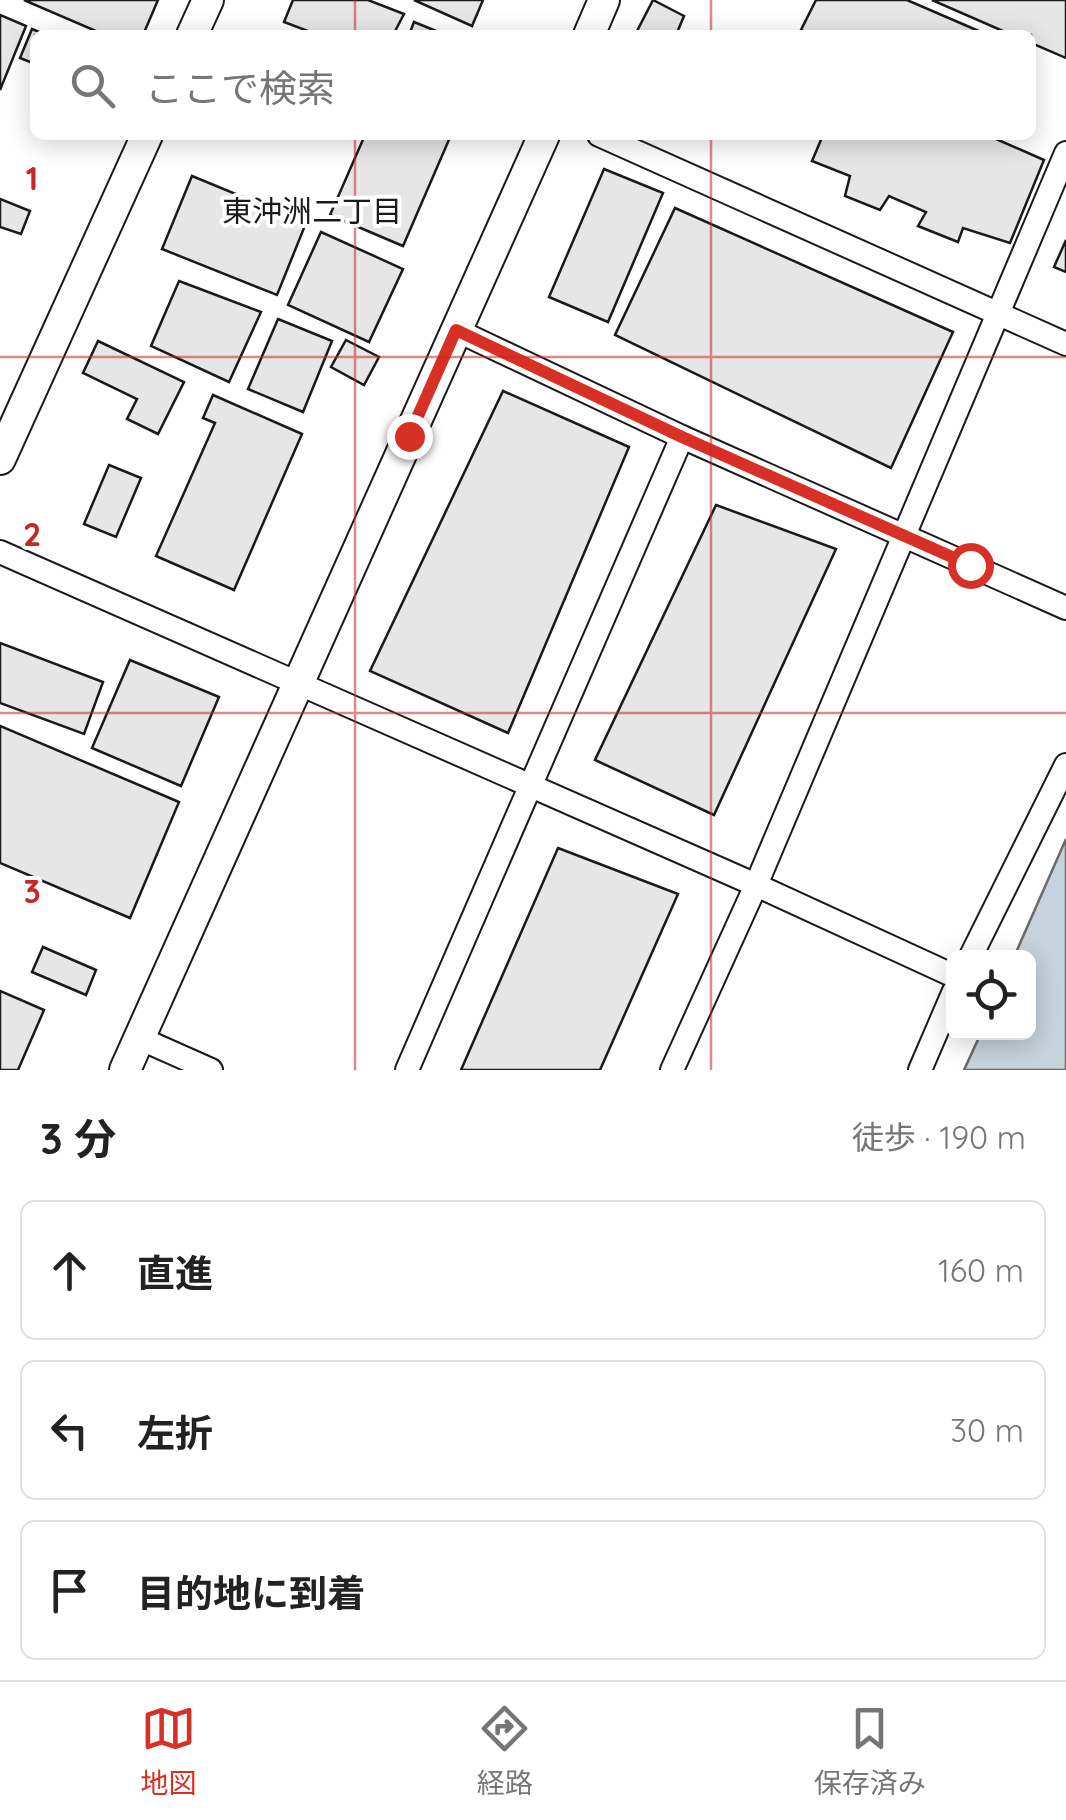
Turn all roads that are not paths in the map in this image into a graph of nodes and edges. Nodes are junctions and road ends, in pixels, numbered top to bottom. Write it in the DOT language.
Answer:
graph roads {
  1 [pos="208,0"];
  2 [pos="604,0"];
  3 [pos="194,30"];
  4 [pos="591,30"];
  5 [pos="145,140"];
  6 [pos="542,140"];
  7 [pos="610,140"];
  8 [pos="1066,153"];
  9 [pos="996,313"];
  10 [pos="456,330"];
  11 [pos="1066,344"];
  12 [pos="682,437"];
  13 [pos="0,459"];
  14 [pos="906,537"];
  15 [pos="0,552"];
  16 [pos="1066,608"];
  17 [pos="299,683"];
  18 [pos="1066,765"];
  19 [pos="532,786"];
  20 [pos="756,885"];
  21 [pos="974,950"];
  22 [pos="946,972"];
  23 [pos="946,1010"];
  24 [pos="139,1038"];
  25 [pos="125,1070"];
  26 [pos="211,1070"];
  27 [pos="407,1070"];
  28 [pos="672,1070"];
  29 [pos="920,1070"];
  1 -- 3 [label="street"];
  2 -- 4 [label="street"];
  5 -- 13 [label="street"];
  6 -- 10 [label="street"];
  7 -- 9 [label="street"];
  8 -- 9 [label="street"];
  9 -- 11 [label="street"];
  9 -- 14 [label="street"];
  10 -- 12 [label="street"];
  10 -- 17 [label="street"];
  12 -- 14 [label="street"];
  12 -- 19 [label="street"];
  14 -- 16 [label="street"];
  14 -- 20 [label="street"];
  15 -- 17 [label="street"];
  17 -- 19 [label="street"];
  17 -- 24 [label="street"];
  18 -- 21 [label="street"];
  19 -- 20 [label="street"];
  19 -- 27 [label="street"];
  20 -- 22 [label="street"];
  20 -- 28 [label="street"];
  23 -- 29 [label="street"];
  24 -- 25 [label="street"];
  24 -- 26 [label="street"];
}
